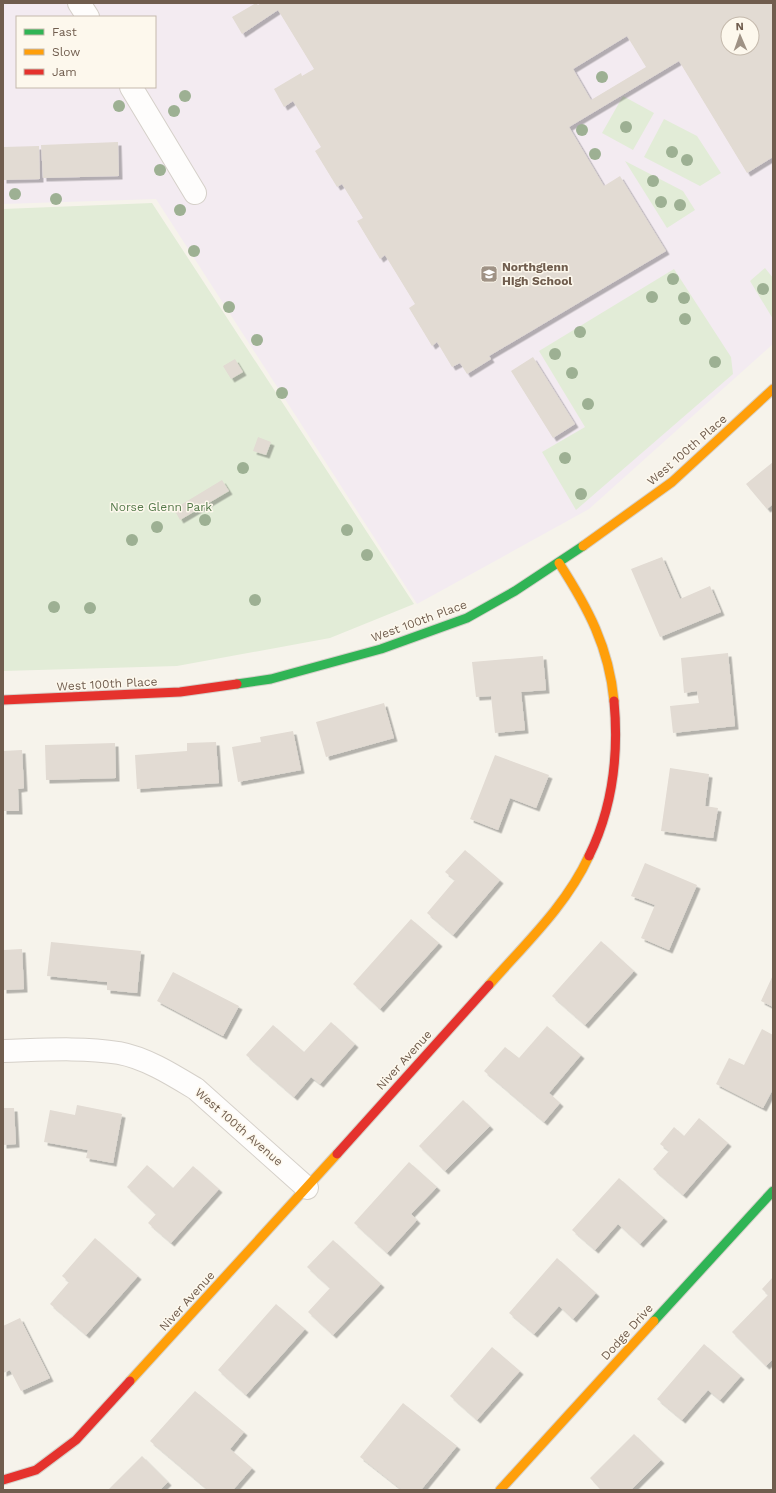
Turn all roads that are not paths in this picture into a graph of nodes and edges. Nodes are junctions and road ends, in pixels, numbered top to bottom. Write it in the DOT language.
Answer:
graph roads {
  1 [pos="80,3"];
  2 [pos="87,16"];
  3 [pos="131,88"];
  4 [pos="195,193"];
  5 [pos="773,389"];
  6 [pos="559,563"];
  7 [pos="3,700"];
  8 [pos="3,1051"];
  9 [pos="307,1188"];
  10 [pos="773,1191"];
  11 [pos="3,1480"];
  12 [pos="500,1490"];
  1 -- 2 [label="street"];
  3 -- 4 [label="street"];
  5 -- 6 [label="street, West 100th Place"];
  6 -- 7 [label="street, West 100th Place"];
  6 -- 9 [label="street, Niver Avenue"];
  8 -- 9 [label="street, West 100th Avenue"];
  9 -- 11 [label="street, Niver Avenue"];
  10 -- 12 [label="street, Dodge Drive"];
}
